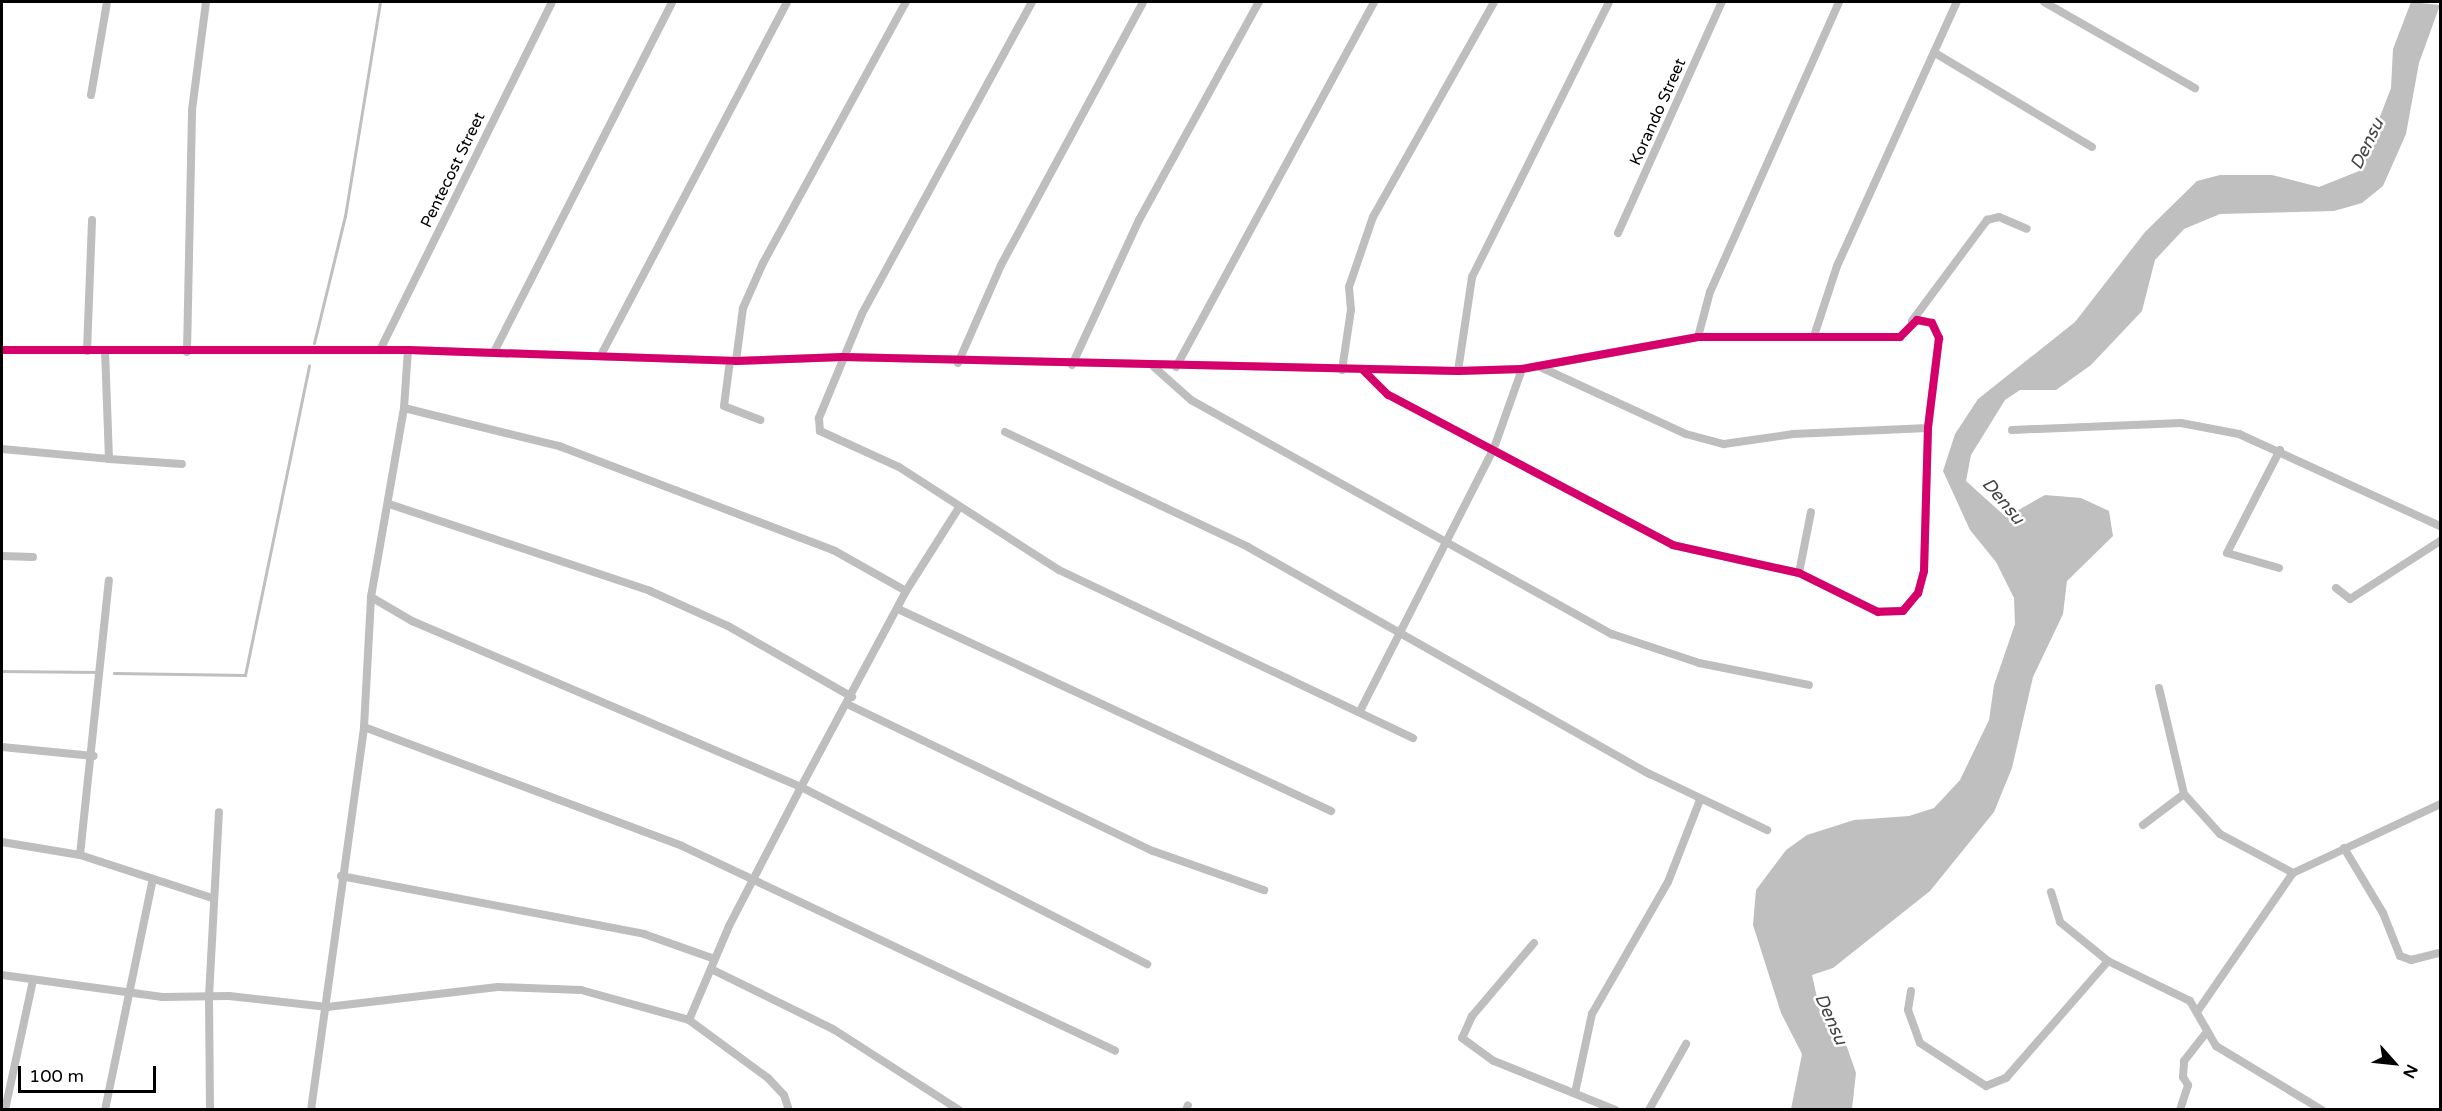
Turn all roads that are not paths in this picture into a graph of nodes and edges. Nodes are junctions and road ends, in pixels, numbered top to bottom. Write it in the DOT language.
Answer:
graph roads {
  1 [pos="108,2"];
  2 [pos="206,2"];
  3 [pos="552,2"];
  4 [pos="672,2"];
  5 [pos="787,2"];
  6 [pos="906,2"];
  7 [pos="1032,2"];
  8 [pos="1143,2"];
  9 [pos="1259,2"];
  10 [pos="1374,2"];
  11 [pos="1494,2"];
  12 [pos="1609,2"];
  13 [pos="1722,2"];
  14 [pos="1839,2"];
  15 [pos="1957,2"];
  16 [pos="2044,2"];
  17 [pos="1935,53"];
  18 [pos="2195,88"];
  19 [pos="91,95"];
  20 [pos="2091,147"];
  21 [pos="92,220"];
  22 [pos="2027,229"];
  23 [pos="1618,233"];
  24 [pos="1815,333"];
  25 [pos="1698,337"];
  26 [pos="1900,337"];
  27 [pos="2,350"];
  28 [pos="380,350"];
  29 [pos="408,350"];
  30 [pos="87,351"];
  31 [pos="105,351"];
  32 [pos="187,352"];
  33 [pos="494,352"];
  34 [pos="601,355"];
  35 [pos="843,357"];
  36 [pos="733,361"];
  37 [pos="958,363"];
  38 [pos="1072,365"];
  39 [pos="1538,366"];
  40 [pos="1155,367"];
  41 [pos="1176,367"];
  42 [pos="1522,369"];
  43 [pos="1342,370"];
  44 [pos="1363,370"];
  45 [pos="1458,370"];
  46 [pos="404,408"];
  47 [pos="760,420"];
  48 [pos="1928,428"];
  49 [pos="2012,430"];
  50 [pos="1005,432"];
  51 [pos="1494,448"];
  52 [pos="2,449"];
  53 [pos="2280,450"];
  54 [pos="109,459"];
  55 [pos="182,464"];
  56 [pos="389,504"];
  57 [pos="958,509"];
  58 [pos="1811,512"];
  59 [pos="2440,526"];
  60 [pos="2440,541"];
  61 [pos="1446,542"];
  62 [pos="2,556"];
  63 [pos="33,557"];
  64 [pos="2279,568"];
  65 [pos="1799,573"];
  66 [pos="109,581"];
  67 [pos="2336,588"];
  68 [pos="906,591"];
  69 [pos="371,597"];
  70 [pos="898,609"];
  71 [pos="1398,633"];
  72 [pos="1809,685"];
  73 [pos="2159,688"];
  74 [pos="849,701"];
  75 [pos="1360,711"];
  76 [pos="364,727"];
  77 [pos="1413,738"];
  78 [pos="2,747"];
  79 [pos="94,756"];
  80 [pos="801,787"];
  81 [pos="2184,794"];
  82 [pos="1700,800"];
  83 [pos="2440,804"];
  84 [pos="1331,811"];
  85 [pos="219,812"];
  86 [pos="2143,825"];
  87 [pos="1767,830"];
  88 [pos="2,842"];
  89 [pos="2344,848"];
  90 [pos="80,855"];
  91 [pos="2293,873"];
  92 [pos="341,876"];
  93 [pos="153,879"];
  94 [pos="755,882"];
  95 [pos="1264,890"];
  96 [pos="2051,892"];
  97 [pos="212,898"];
  98 [pos="1534,943"];
  99 [pos="2440,953"];
  100 [pos="715,959"];
  101 [pos="2108,961"];
  102 [pos="1147,964"];
  103 [pos="711,969"];
  104 [pos="2,975"];
  105 [pos="33,980"];
  106 [pos="1911,991"];
  107 [pos="131,994"];
  108 [pos="208,996"];
  109 [pos="327,1007"];
  110 [pos="2197,1012"];
  111 [pos="688,1020"];
  112 [pos="2205,1034"];
  113 [pos="1686,1044"];
  114 [pos="1115,1051"];
  115 [pos="1575,1093"];
  116 [pos="4,1110"];
  117 [pos="105,1110"];
  118 [pos="210,1110"];
  119 [pos="310,1110"];
  120 [pos="789,1110"];
  121 [pos="959,1110"];
  122 [pos="1615,1110"];
  123 [pos="1649,1110"];
  124 [pos="2180,1110"];
  125 [pos="2322,1110"];
  1 -- 19 [label="street"];
  2 -- 32 [label="street"];
  3 -- 28 [label="street, Pentecost Street"];
  4 -- 33 [label="street"];
  5 -- 34 [label="street"];
  6 -- 36 [label="street"];
  7 -- 35 [label="street"];
  8 -- 37 [label="street"];
  9 -- 38 [label="street"];
  10 -- 41 [label="street"];
  11 -- 43 [label="street"];
  12 -- 45 [label="street"];
  13 -- 23 [label="street, Korando Street"];
  14 -- 25 [label="street"];
  15 -- 17 [label="street"];
  16 -- 18 [label="street"];
  17 -- 20 [label="street"];
  17 -- 24 [label="street"];
  21 -- 30 [label="street"];
  22 -- 26 [label="street"];
  24 -- 25 [label="street"];
  24 -- 26 [label="street"];
  25 -- 39 [label="street"];
  26 -- 48 [label="street"];
  27 -- 30 [label="street"];
  28 -- 29 [label="street"];
  28 -- 32 [label="street"];
  29 -- 33 [label="street"];
  29 -- 46 [label="street"];
  30 -- 31 [label="street"];
  31 -- 32 [label="street"];
  31 -- 54 [label="street"];
  33 -- 34 [label="street"];
  34 -- 36 [label="street"];
  35 -- 36 [label="street"];
  35 -- 37 [label="street"];
  35 -- 57 [label="street"];
  36 -- 47 [label="street"];
  37 -- 38 [label="street"];
  38 -- 40 [label="street"];
  39 -- 42 [label="street"];
  39 -- 48 [label="street"];
  40 -- 41 [label="street"];
  40 -- 61 [label="street"];
  41 -- 43 [label="street"];
  42 -- 45 [label="street"];
  42 -- 51 [label="street"];
  43 -- 44 [label="street"];
  44 -- 45 [label="street"];
  44 -- 51 [label="street"];
  46 -- 56 [label="street"];
  46 -- 68 [label="street"];
  48 -- 65 [label="street"];
  49 -- 53 [label="street"];
  50 -- 71 [label="street"];
  51 -- 61 [label="street"];
  51 -- 65 [label="street"];
  52 -- 54 [label="street"];
  53 -- 59 [label="street"];
  53 -- 64 [label="street"];
  54 -- 55 [label="street"];
  56 -- 69 [label="street"];
  56 -- 74 [label="street"];
  57 -- 68 [label="street"];
  57 -- 75 [label="street"];
  58 -- 65 [label="street"];
  60 -- 67 [label="street"];
  61 -- 71 [label="street"];
  61 -- 72 [label="street"];
  62 -- 63 [label="street"];
  66 -- 79 [label="street"];
  68 -- 70 [label="street"];
  69 -- 76 [label="street"];
  69 -- 80 [label="street"];
  70 -- 74 [label="street"];
  70 -- 84 [label="street"];
  71 -- 75 [label="street"];
  71 -- 82 [label="street"];
  73 -- 81 [label="street"];
  74 -- 80 [label="street"];
  74 -- 95 [label="street"];
  75 -- 77 [label="street"];
  76 -- 92 [label="street"];
  76 -- 94 [label="street"];
  78 -- 79 [label="street"];
  79 -- 90 [label="street"];
  80 -- 94 [label="street"];
  80 -- 102 [label="street"];
  81 -- 86 [label="street"];
  81 -- 91 [label="street"];
  82 -- 87 [label="street"];
  82 -- 115 [label="street"];
  83 -- 89 [label="street"];
  85 -- 97 [label="street"];
  88 -- 90 [label="street"];
  89 -- 91 [label="street"];
  89 -- 99 [label="street"];
  90 -- 93 [label="street"];
  91 -- 110 [label="street"];
  92 -- 100 [label="street"];
  92 -- 109 [label="street"];
  93 -- 97 [label="street"];
  93 -- 107 [label="street"];
  94 -- 100 [label="street"];
  94 -- 114 [label="street"];
  96 -- 101 [label="street"];
  97 -- 108 [label="street"];
  98 -- 115 [label="street"];
  100 -- 103 [label="street"];
  101 -- 106 [label="street"];
  101 -- 110 [label="street"];
  103 -- 111 [label="street"];
  103 -- 121 [label="street"];
  104 -- 105 [label="street"];
  105 -- 107 [label="street"];
  105 -- 116 [label="street"];
  107 -- 108 [label="street"];
  107 -- 117 [label="street"];
  108 -- 109 [label="street"];
  108 -- 118 [label="street"];
  109 -- 111 [label="street"];
  109 -- 119 [label="street"];
  110 -- 112 [label="street"];
  111 -- 120 [label="street"];
  112 -- 124 [label="street"];
  112 -- 125 [label="street"];
  113 -- 123 [label="street"];
  115 -- 122 [label="street"];
}
